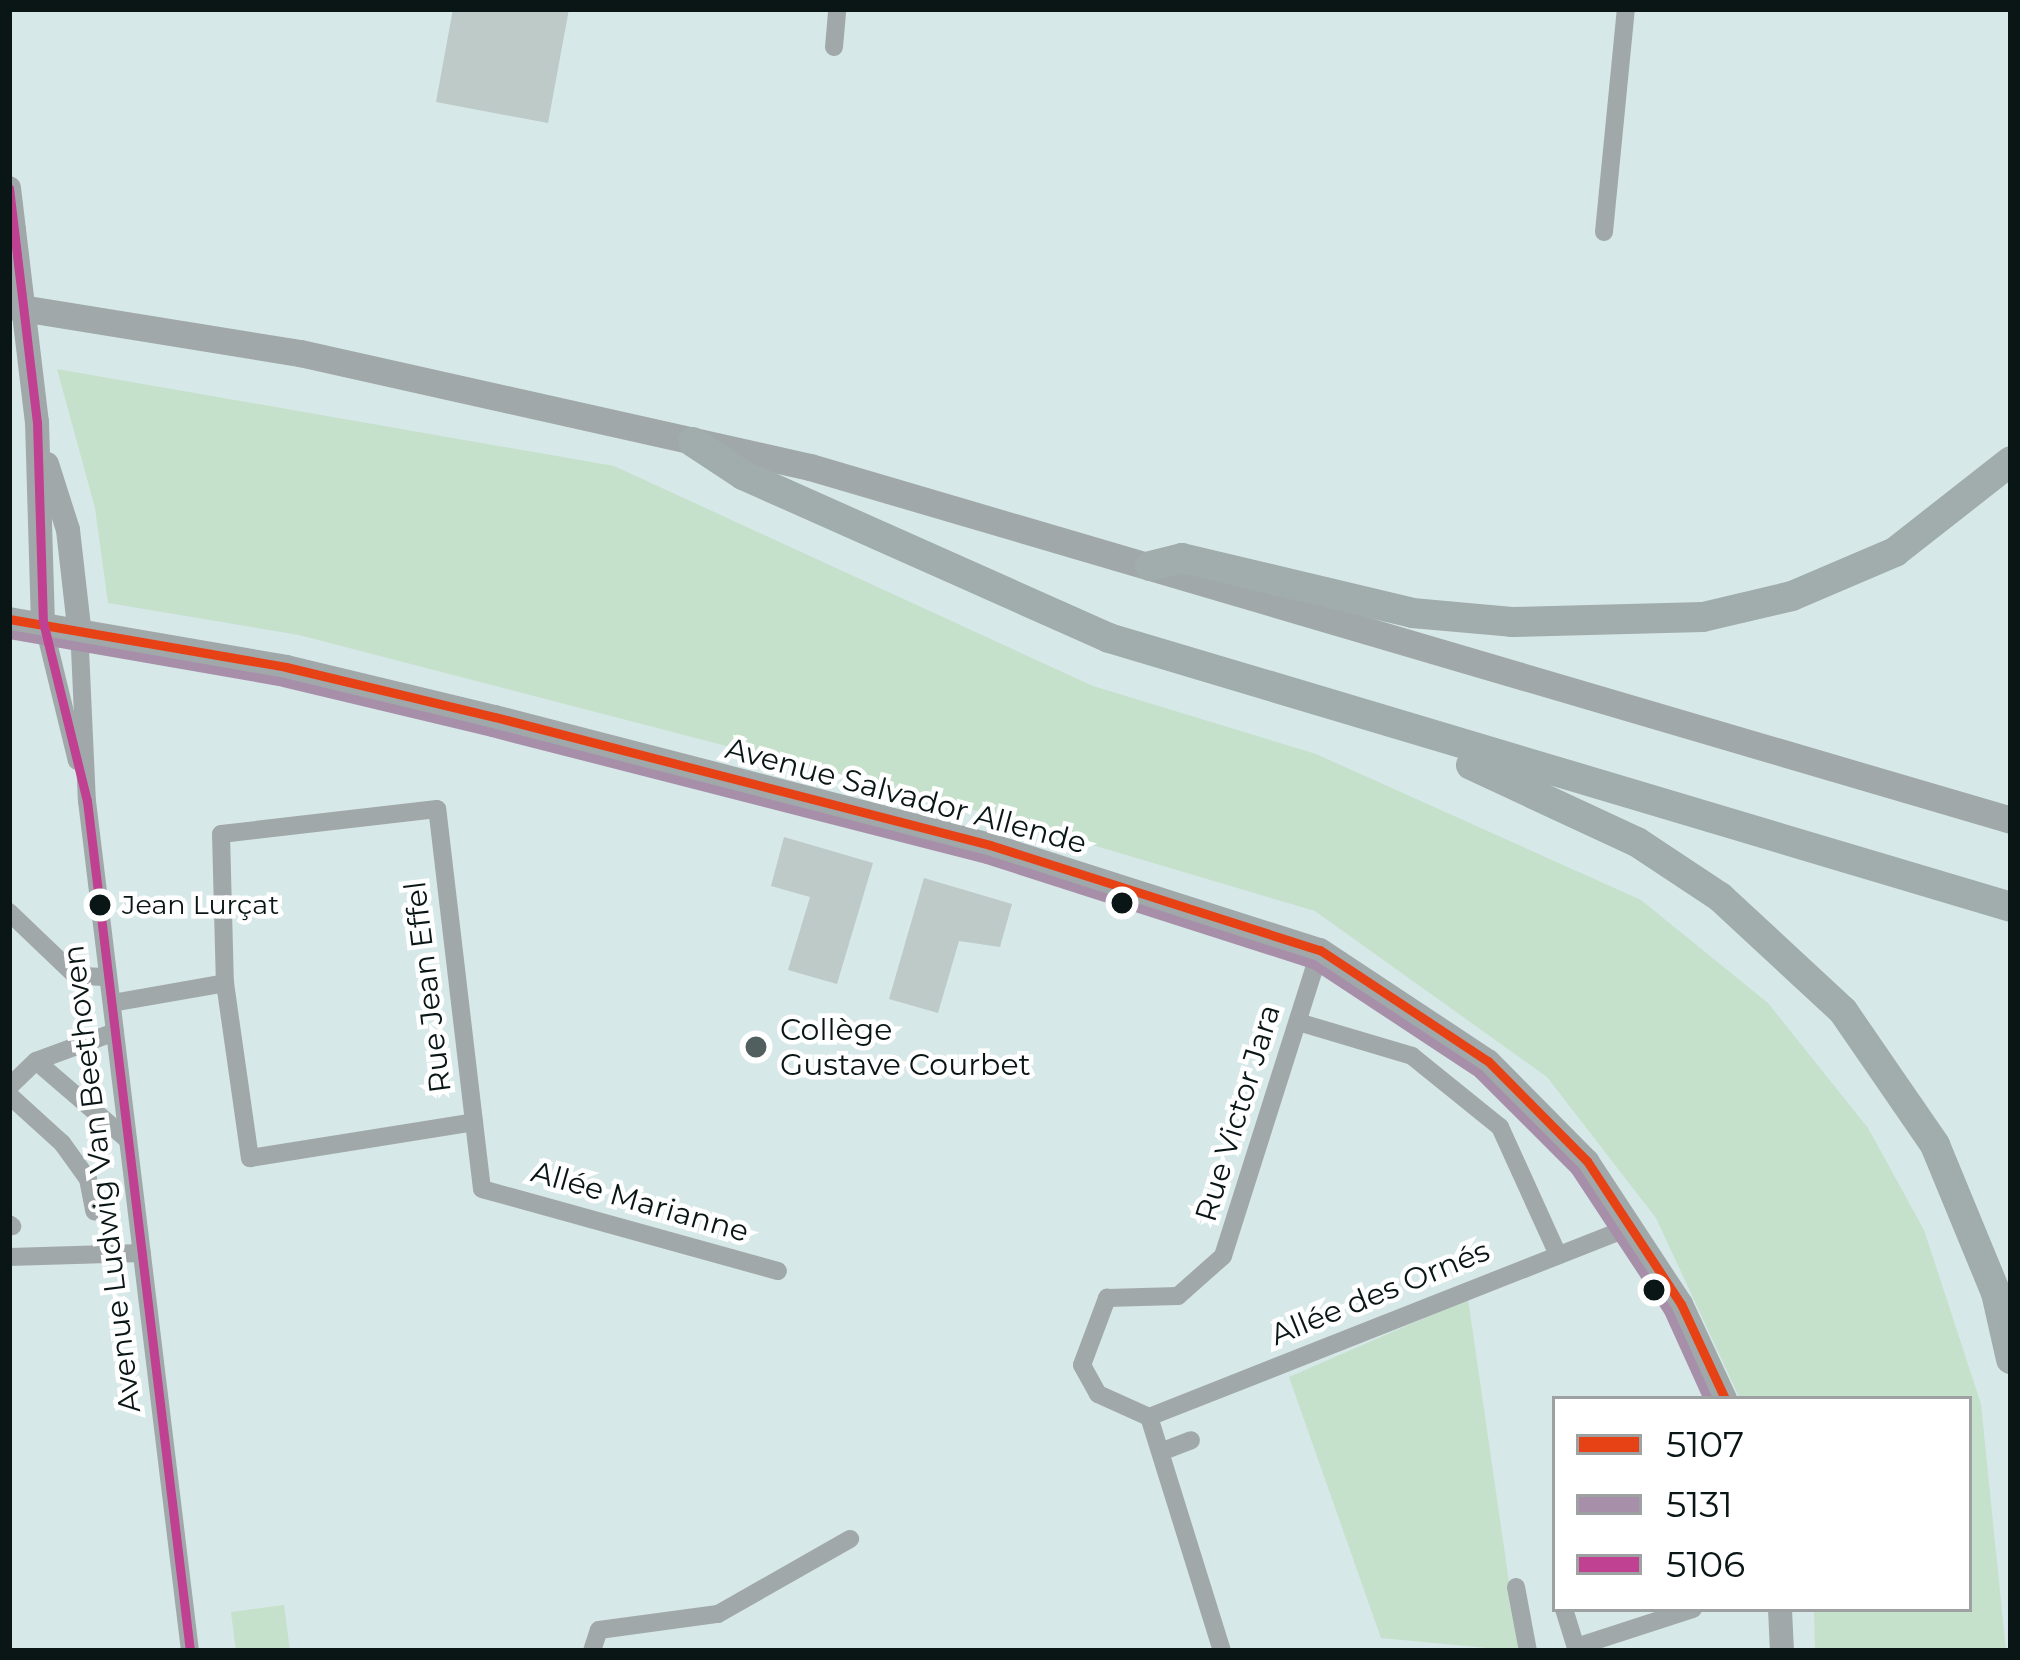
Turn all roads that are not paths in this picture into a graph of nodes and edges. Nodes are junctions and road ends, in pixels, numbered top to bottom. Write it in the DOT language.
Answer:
graph roads {
  1 [pos="837,9"];
  2 [pos="1626,9"];
  3 [pos="834,47"];
  4 [pos="9,188"];
  5 [pos="1604,232"];
  6 [pos="9,306"];
  7 [pos="38,428"];
  8 [pos="693,442"];
  9 [pos="2011,461"];
  10 [pos="1150,566"];
  11 [pos="9,619"];
  12 [pos="43,622"];
  13 [pos="79,627"];
  14 [pos="1378,724"];
  15 [pos="87,801"];
  16 [pos="2011,820"];
  17 [pos="2011,907"];
  18 [pos="9,912"];
  19 [pos="1320,950"];
  20 [pos="108,977"];
  21 [pos="226,983"];
  22 [pos="112,1003"];
  23 [pos="1298,1022"];
  24 [pos="115,1032"];
  25 [pos="36,1060"];
  26 [pos="9,1091"];
  27 [pos="474,1122"];
  28 [pos="128,1140"];
  29 [pos="94,1211"];
  30 [pos="1633,1226"];
  31 [pos="142,1253"];
  32 [pos="1558,1255"];
  33 [pos="9,1257"];
  34 [pos="778,1271"];
  35 [pos="2011,1359"];
  36 [pos="1723,1396"];
  37 [pos="1149,1417"];
  38 [pos="1191,1440"];
  39 [pos="1163,1451"];
  40 [pos="850,1539"];
  41 [pos="1516,1587"];
  42 [pos="1565,1612"];
  43 [pos="1684,1612"];
  44 [pos="1780,1612"];
  45 [pos="1576,1649"];
  46 [pos="190,1651"];
  47 [pos="592,1651"];
  48 [pos="1222,1651"];
  49 [pos="1528,1651"];
  50 [pos="1781,1651"];
  1 -- 3 [label="street"];
  2 -- 5 [label="street"];
  4 -- 7 [label="street, bridge"];
  6 -- 8 [label="main road"];
  7 -- 12 [label="street"];
  7 -- 13 [label="street"];
  8 -- 10 [label="main road"];
  8 -- 14 [label="main road"];
  9 -- 10 [label="main road"];
  10 -- 16 [label="main road"];
  11 -- 12 [label="street, Avenue Salvador Allende"];
  12 -- 13 [label="street, Avenue Salvador Allende"];
  12 -- 15 [label="street"];
  13 -- 15 [label="street, Avenue Ludwig Van Beethoven"];
  13 -- 19 [label="street, Avenue Salvador Allende"];
  14 -- 17 [label="main road"];
  14 -- 35 [label="main road"];
  15 -- 20 [label="street, Avenue Ludwig Van Beethoven"];
  18 -- 20 [label="street"];
  19 -- 23 [label="street, Rue Victor Jara"];
  19 -- 30 [label="street, Avenue Salvador Allende"];
  20 -- 22 [label="street, Avenue Ludwig Van Beethoven"];
  21 -- 22 [label="street"];
  21 -- 27 [label="street, Rue Jean Effel"];
  21 -- 27 [label="street, Rue Jean Effel"];
  22 -- 24 [label="street, Avenue Ludwig Van Beethoven"];
  23 -- 32 [label="street"];
  23 -- 37 [label="street, Rue Victor Jara"];
  24 -- 25 [label="street"];
  24 -- 28 [label="street, Avenue Ludwig Van Beethoven"];
  25 -- 26 [label="street"];
  25 -- 28 [label="street"];
  26 -- 29 [label="street"];
  27 -- 34 [label="street, Allée Marianne"];
  28 -- 31 [label="street, Avenue Ludwig Van Beethoven"];
  30 -- 32 [label="street, Allée des Ornés"];
  30 -- 36 [label="street, Avenue Salvador Allende"];
  31 -- 33 [label="street"];
  31 -- 46 [label="street, Avenue Ludwig Van Beethoven"];
  32 -- 37 [label="street, Allée des Ornés"];
  37 -- 39 [label="street"];
  38 -- 39 [label="street"];
  39 -- 48 [label="street"];
  40 -- 47 [label="street"];
  41 -- 49 [label="street"];
  42 -- 45 [label="street"];
  43 -- 45 [label="street"];
  44 -- 50 [label="street"];
}
